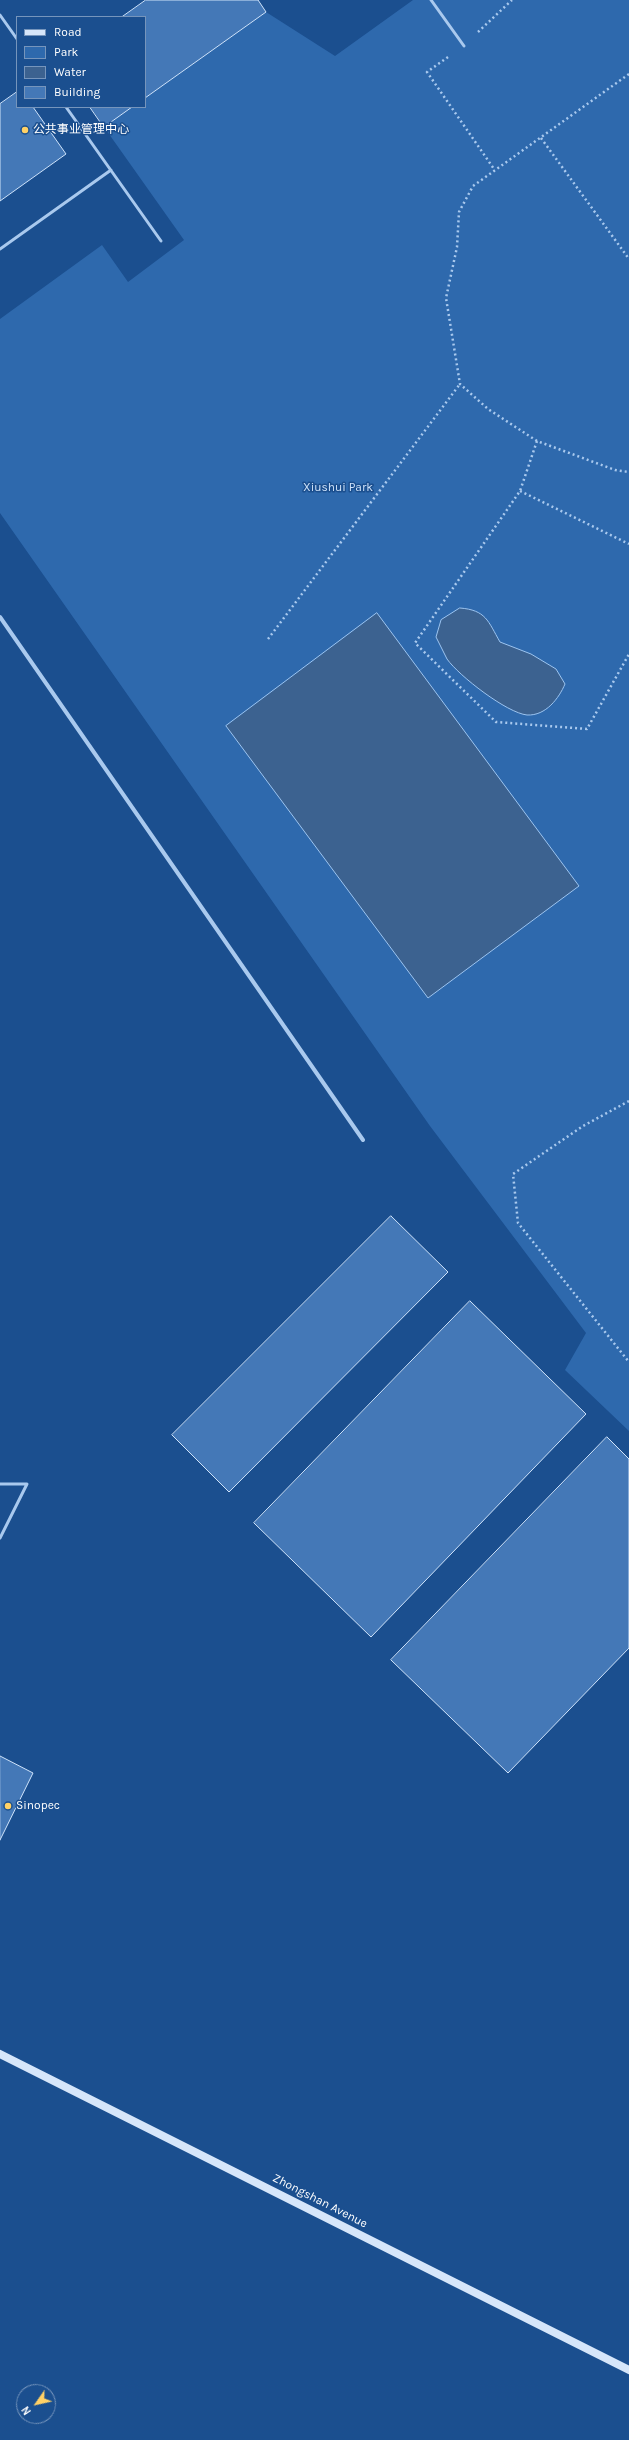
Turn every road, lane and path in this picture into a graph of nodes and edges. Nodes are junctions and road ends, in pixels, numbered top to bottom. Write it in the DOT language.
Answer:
graph roads {
  1 [pos="431,0"];
  2 [pos="512,0"];
  3 [pos="0,15"];
  4 [pos="16,37"];
  5 [pos="464,46"];
  6 [pos="629,74"];
  7 [pos="67,108"];
  8 [pos="542,138"];
  9 [pos="494,169"];
  10 [pos="111,170"];
  11 [pos="161,242"];
  12 [pos="0,249"];
  13 [pos="629,259"];
  14 [pos="460,384"];
  15 [pos="537,441"];
  16 [pos="629,472"];
  17 [pos="520,491"];
  18 [pos="629,544"];
  19 [pos="0,617"];
  20 [pos="268,639"];
  21 [pos="629,654"];
  22 [pos="629,1101"];
  23 [pos="363,1140"];
  24 [pos="629,1362"];
  25 [pos="0,1484"];
  26 [pos="0,1538"];
  27 [pos="0,2054"];
  28 [pos="629,2370"];
  1 -- 5 [label="lane"];
  2 -- 5 [label="path"];
  3 -- 4 [label="lane"];
  5 -- 9 [label="path"];
  6 -- 8 [label="path"];
  7 -- 10 [label="lane"];
  8 -- 9 [label="path"];
  8 -- 13 [label="path"];
  9 -- 14 [label="path"];
  10 -- 11 [label="lane"];
  10 -- 12 [label="lane"];
  14 -- 15 [label="path"];
  14 -- 20 [label="path"];
  15 -- 16 [label="path"];
  15 -- 17 [label="path"];
  17 -- 18 [label="path"];
  17 -- 21 [label="path"];
  19 -- 23 [label="street"];
  22 -- 24 [label="path"];
  25 -- 26 [label="lane"];
  27 -- 28 [label="main road, Zhongshan Avenue"];
}
